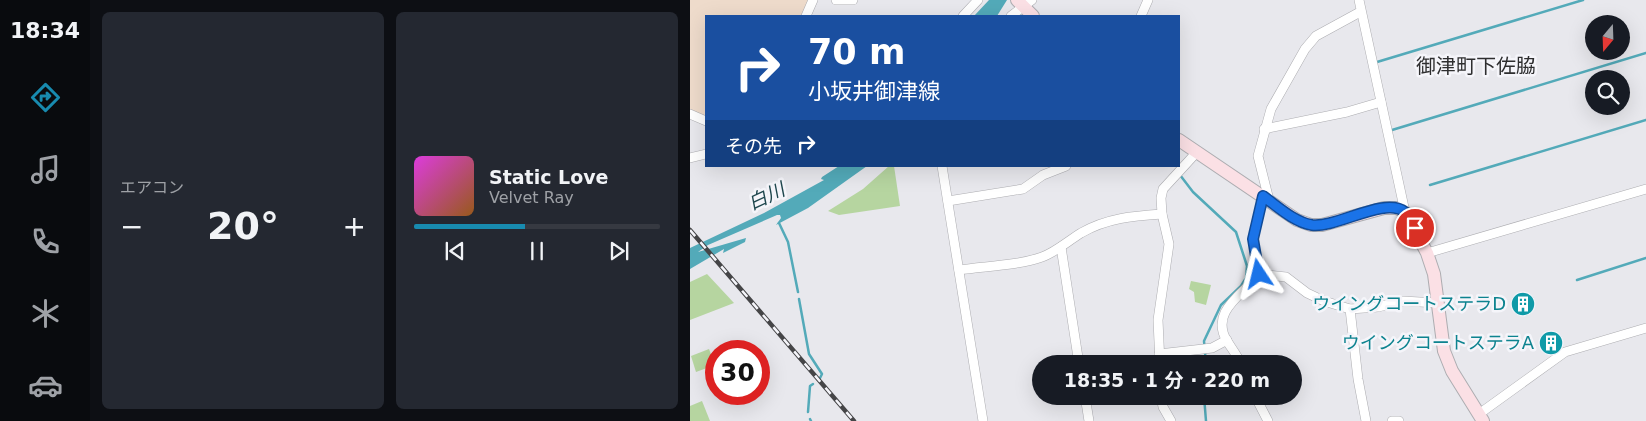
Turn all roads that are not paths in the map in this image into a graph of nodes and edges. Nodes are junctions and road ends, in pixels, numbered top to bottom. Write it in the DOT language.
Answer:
graph roads {
  1 [pos="813,0"];
  2 [pos="836,0"];
  3 [pos="853,0"];
  4 [pos="978,0"];
  5 [pos="1148,0"];
  6 [pos="1359,0"];
  7 [pos="1023,3"];
  8 [pos="1360,12"];
  9 [pos="806,15"];
  10 [pos="964,15"];
  11 [pos="1012,15"];
  12 [pos="1032,15"];
  13 [pos="1141,15"];
  14 [pos="1381,102"];
  15 [pos="690,114"];
  16 [pos="705,121"];
  17 [pos="1264,129"];
  18 [pos="1180,141"];
  19 [pos="705,154"];
  20 [pos="1196,154"];
  21 [pos="690,158"];
  22 [pos="942,167"];
  23 [pos="1063,167"];
  24 [pos="1646,189"];
  25 [pos="1266,198"];
  26 [pos="948,201"];
  27 [pos="1405,212"];
  28 [pos="1162,214"];
  29 [pos="1061,247"];
  30 [pos="1427,253"];
  31 [pos="958,270"];
  32 [pos="1259,274"];
  33 [pos="1437,303"];
  34 [pos="1350,309"];
  35 [pos="1646,328"];
  36 [pos="1227,340"];
  37 [pos="1159,354"];
  38 [pos="1078,355"];
  39 [pos="1237,355"];
  40 [pos="1086,405"];
  41 [pos="1163,405"];
  42 [pos="1260,405"];
  43 [pos="1480,419"];
  44 [pos="1166,420"];
  45 [pos="983,421"];
  46 [pos="1089,421"];
  47 [pos="1268,421"];
  48 [pos="1366,421"];
  1 -- 9 [label="street"];
  2 -- 3 [label="street"];
  4 -- 10 [label="street"];
  5 -- 13 [label="street"];
  6 -- 8 [label="street"];
  7 -- 11 [label="street"];
  7 -- 12 [label="main road"];
  8 -- 14 [label="street"];
  8 -- 17 [label="street"];
  14 -- 17 [label="street"];
  14 -- 27 [label="street"];
  15 -- 16 [label="street"];
  17 -- 25 [label="street"];
  18 -- 20 [label="main road"];
  19 -- 21 [label="street"];
  20 -- 25 [label="main road"];
  20 -- 28 [label="street"];
  22 -- 26 [label="street"];
  23 -- 26 [label="street"];
  24 -- 30 [label="street"];
  25 -- 27 [label="main road"];
  25 -- 32 [label="street"];
  26 -- 31 [label="street"];
  27 -- 30 [label="main road"];
  28 -- 29 [label="street"];
  28 -- 37 [label="street"];
  29 -- 31 [label="street"];
  29 -- 38 [label="street"];
  30 -- 33 [label="main road"];
  31 -- 45 [label="street"];
  32 -- 34 [label="street"];
  32 -- 36 [label="street"];
  33 -- 34 [label="street"];
  33 -- 43 [label="main road"];
  34 -- 48 [label="street"];
  35 -- 43 [label="street"];
  36 -- 37 [label="street"];
  36 -- 39 [label="street"];
  40 -- 46 [label="street"];
  41 -- 44 [label="street"];
  42 -- 47 [label="street"];
}
